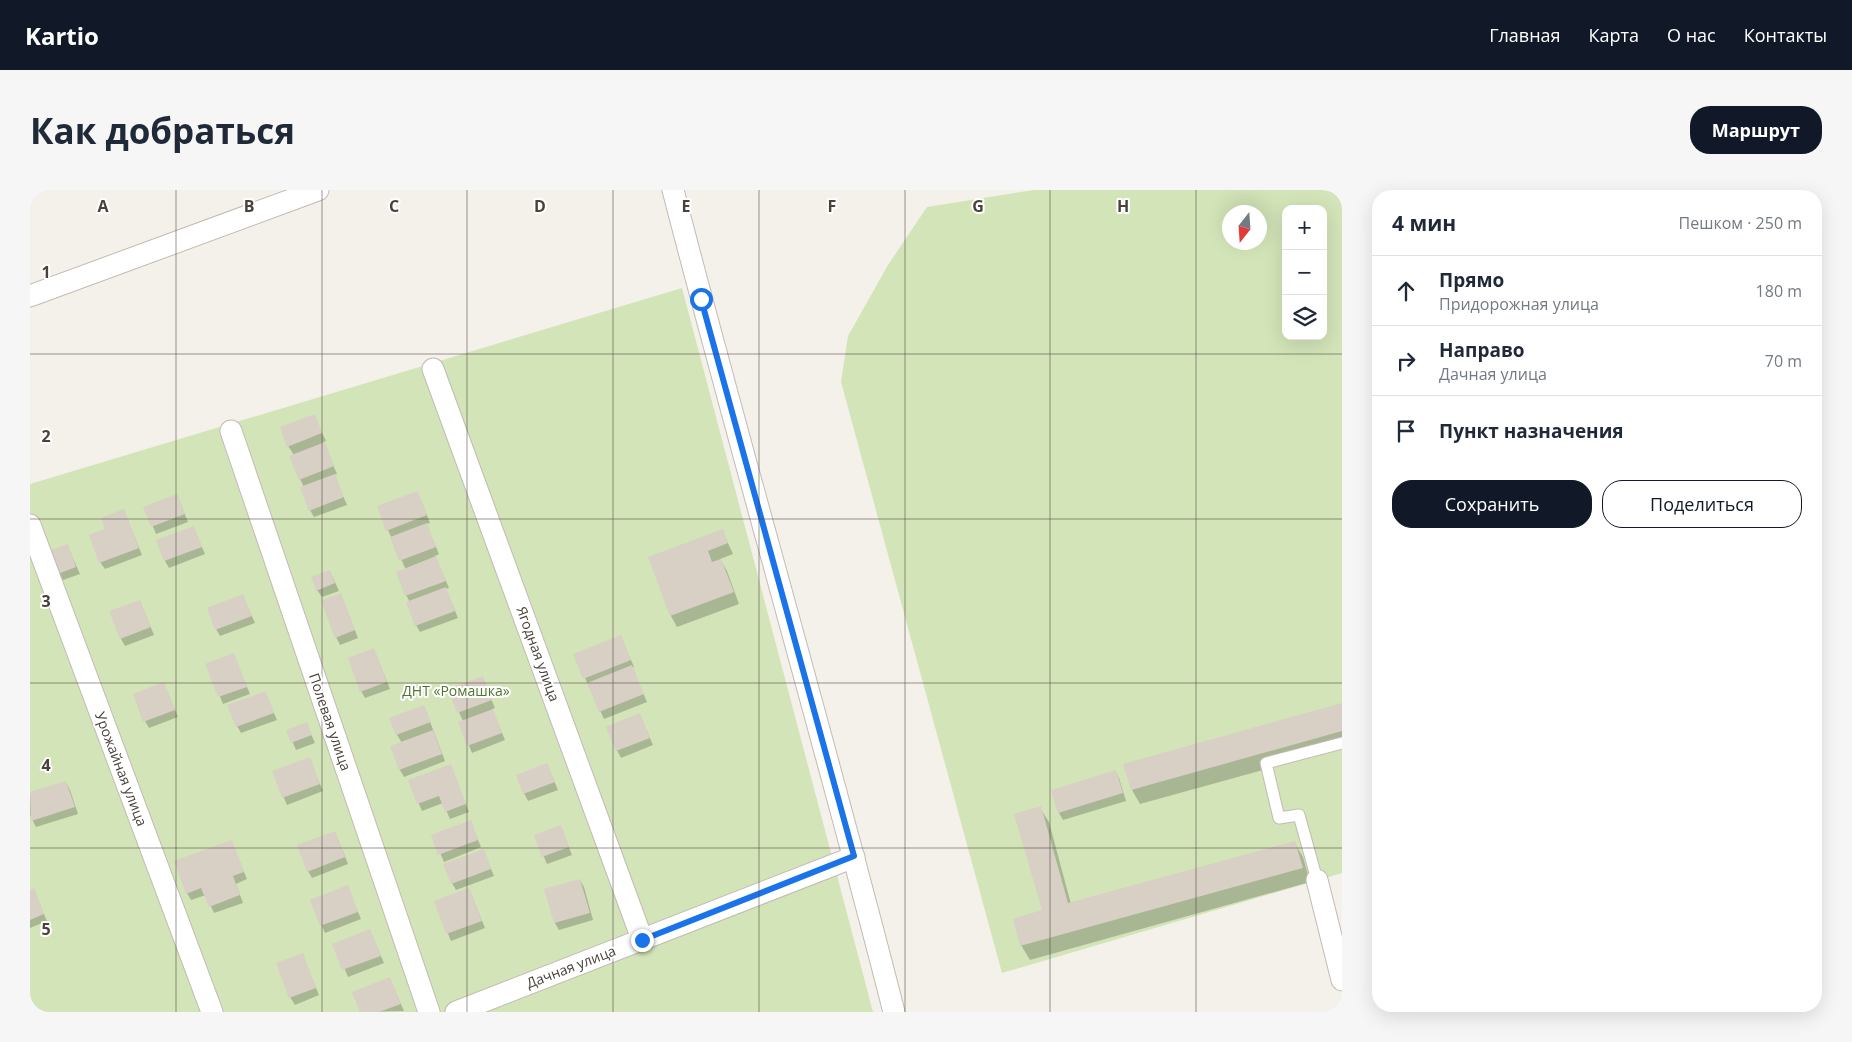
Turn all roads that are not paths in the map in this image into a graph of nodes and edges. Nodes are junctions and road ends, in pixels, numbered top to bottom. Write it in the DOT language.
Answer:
graph roads {
  1 [pos="318,190"];
  2 [pos="673,190"];
  3 [pos="30,296"];
  4 [pos="433,368"];
  5 [pos="231,431"];
  6 [pos="30,525"];
  7 [pos="1342,743"];
  8 [pos="854,856"];
  9 [pos="1317,880"];
  10 [pos="642,940"];
  11 [pos="1342,980"];
  12 [pos="212,1012"];
  13 [pos="429,1012"];
  14 [pos="456,1012"];
  15 [pos="894,1012"];
  1 -- 3 [label="street"];
  2 -- 8 [label="street"];
  4 -- 10 [label="street, Ягодная улица"];
  5 -- 13 [label="street, Полевая улица"];
  6 -- 12 [label="street, Урожайная улица"];
  7 -- 9 [label="lane"];
  8 -- 10 [label="street, Дачная улица"];
  8 -- 15 [label="street"];
  9 -- 11 [label="street"];
  10 -- 14 [label="street, Дачная улица"];
}
